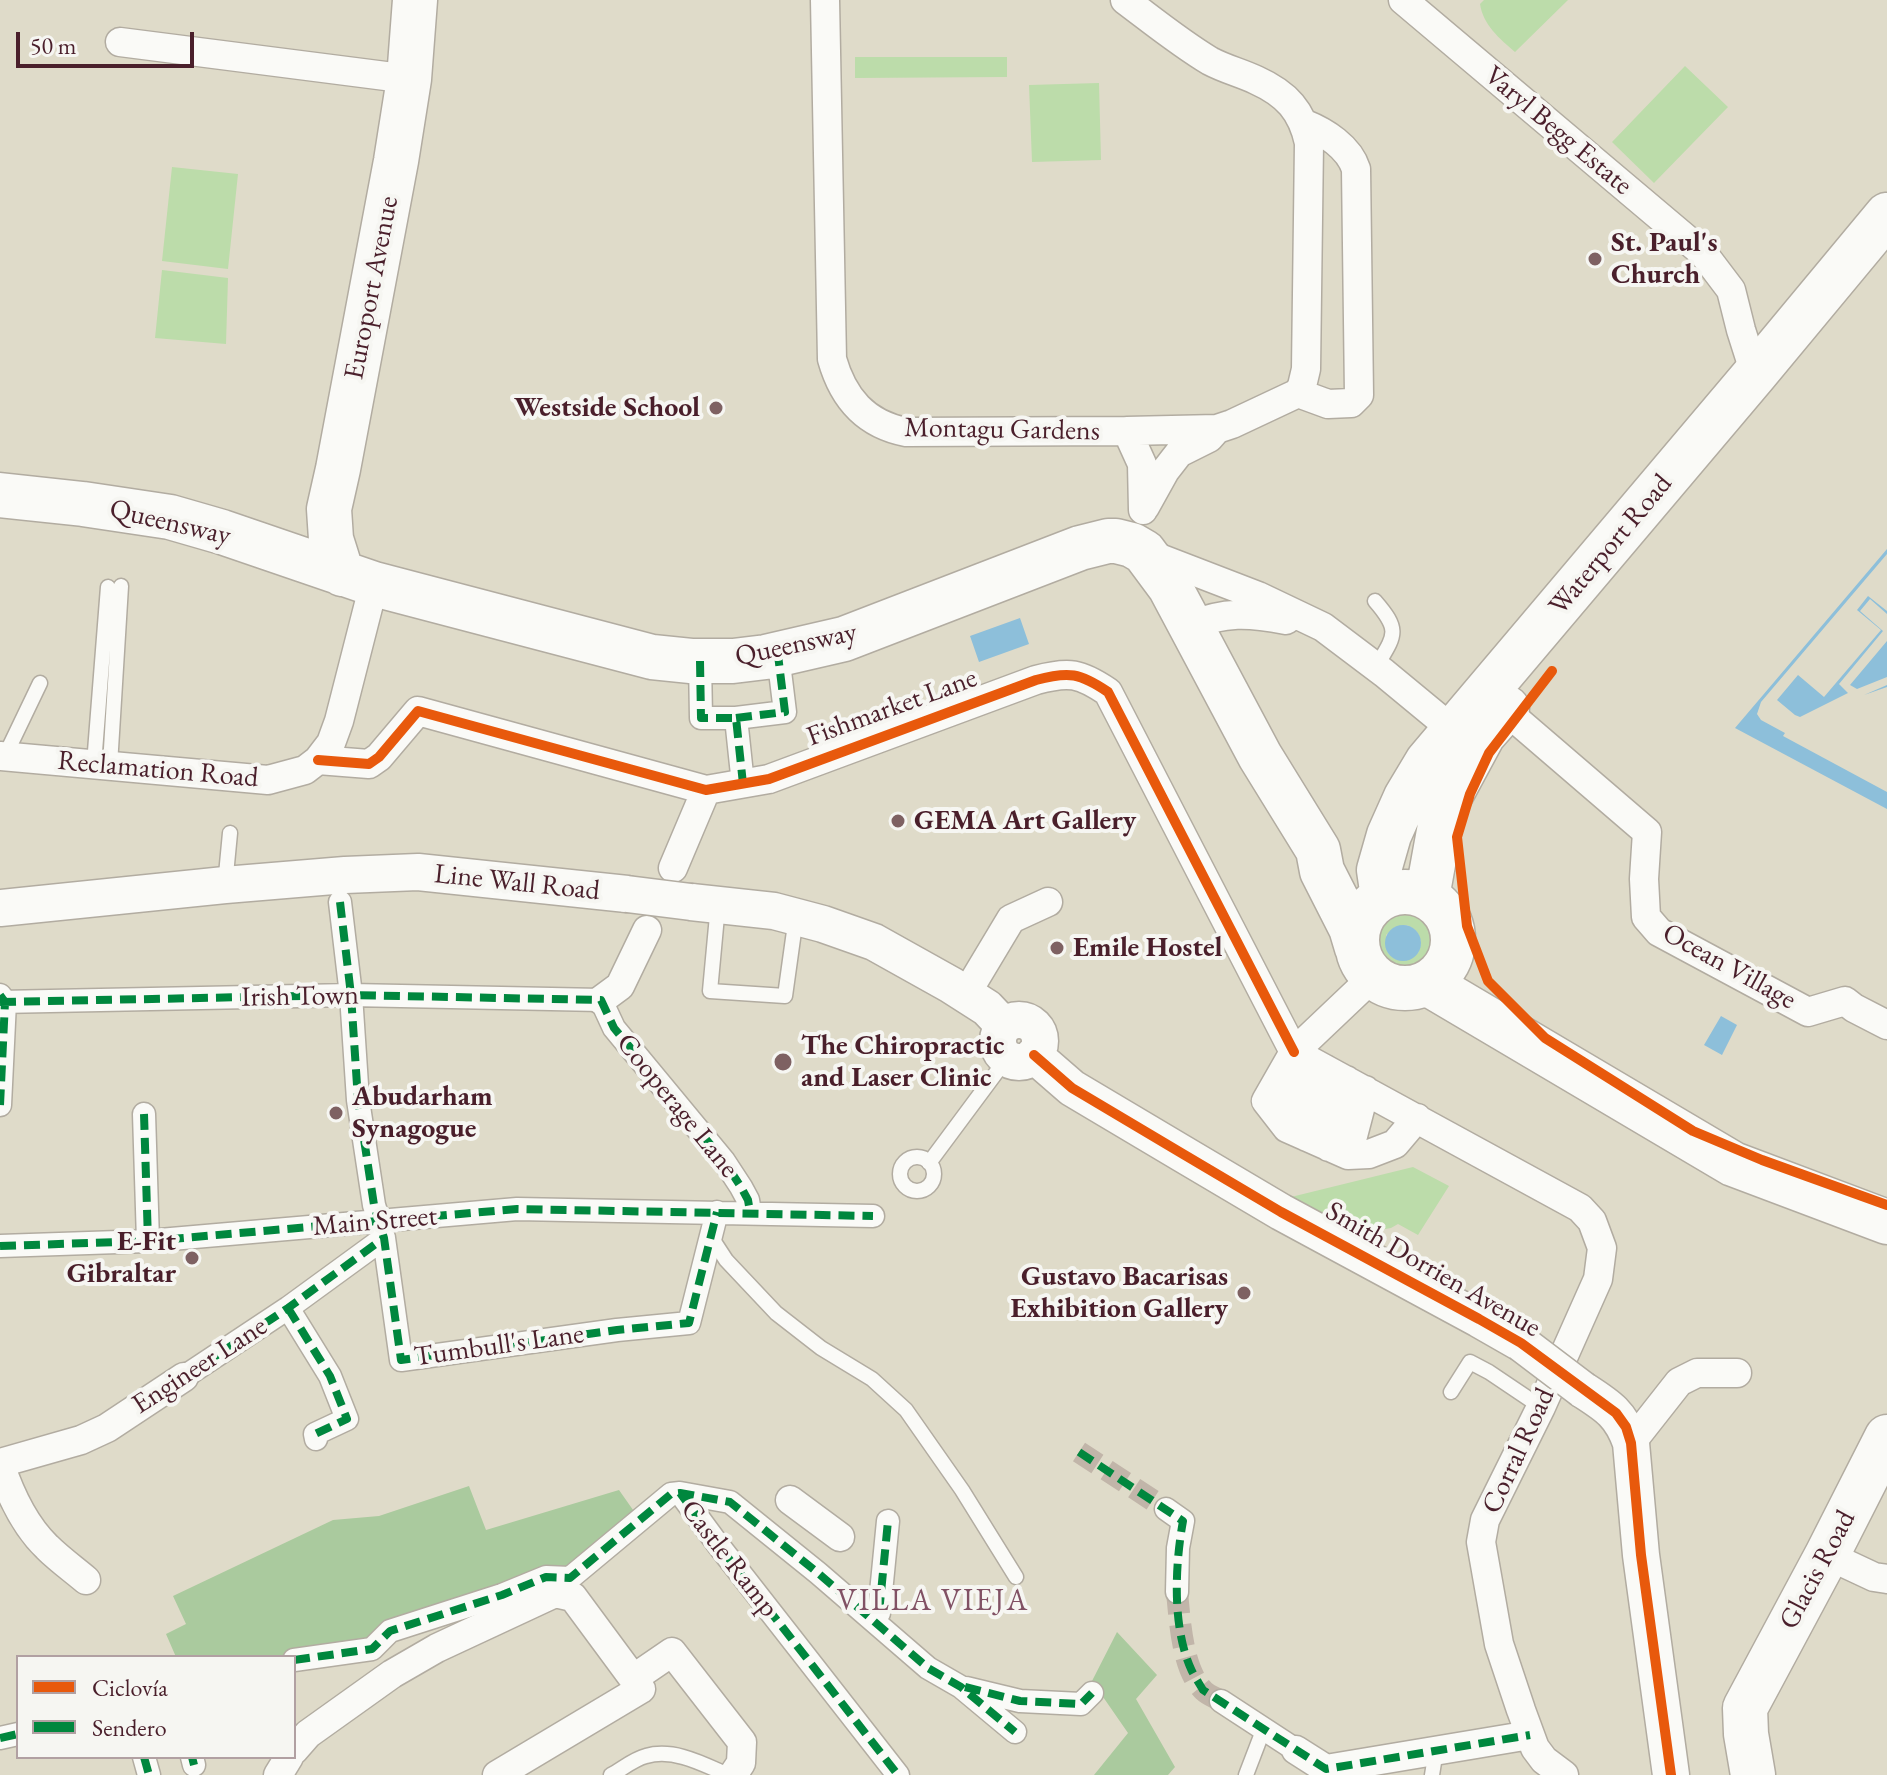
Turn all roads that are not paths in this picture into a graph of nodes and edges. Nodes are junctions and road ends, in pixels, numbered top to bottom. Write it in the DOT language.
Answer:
graph roads {
  1 [pos="415,0"];
  2 [pos="825,0"];
  3 [pos="1125,0"];
  4 [pos="1418,5"];
  5 [pos="120,42"];
  6 [pos="409,79"];
  7 [pos="1305,124"];
  8 [pos="1661,205"];
  9 [pos="1887,215"];
  10 [pos="1676,231"];
  11 [pos="1887,254"];
  12 [pos="1755,374"];
  13 [pos="1298,393"];
  14 [pos="1217,429"];
  15 [pos="1127,431"];
  16 [pos="0,495"];
  17 [pos="329,509"];
  18 [pos="1140,536"];
  19 [pos="248,542"];
  20 [pos="358,579"];
  21 [pos="115,586"];
  22 [pos="1375,601"];
  23 [pos="1189,626"];
  24 [pos="1323,627"];
  25 [pos="778,655"];
  26 [pos="700,661"];
  27 [pos="1376,667"];
  28 [pos="40,683"];
  29 [pos="1505,710"];
  30 [pos="736,718"];
  31 [pos="1453,730"];
  32 [pos="2,756"];
  33 [pos="318,760"];
  34 [pos="102,765"];
  35 [pos="743,784"];
  36 [pos="706,790"];
  37 [pos="230,833"];
  38 [pos="1318,850"];
  39 [pos="673,868"];
  40 [pos="225,885"];
  41 [pos="1397,892"];
  42 [pos="340,902"];
  43 [pos="1048,902"];
  44 [pos="704,903"];
  45 [pos="0,908"];
  46 [pos="796,917"];
  47 [pos="647,930"];
  48 [pos="1365,962"];
  49 [pos="1439,970"];
  50 [pos="966,994"];
  51 [pos="351,995"];
  52 [pos="2,1000"];
  53 [pos="601,1000"];
  54 [pos="1887,1025"];
  55 [pos="1015,1046"];
  56 [pos="1327,1070"];
  57 [pos="0,1105"];
  58 [pos="144,1114"];
  59 [pos="1417,1118"];
  60 [pos="1318,1142"];
  61 [pos="929,1163"];
  62 [pos="717,1212"];
  63 [pos="750,1212"];
  64 [pos="873,1216"];
  65 [pos="1887,1222"];
  66 [pos="382,1230"];
  67 [pos="711,1237"];
  68 [pos="148,1241"];
  69 [pos="0,1246"];
  70 [pos="288,1308"];
  71 [pos="1737,1373"];
  72 [pos="184,1377"];
  73 [pos="1451,1392"];
  74 [pos="1541,1407"];
  75 [pos="1887,1437"];
  76 [pos="316,1439"];
  77 [pos="1631,1443"];
  78 [pos="0,1464"];
  79 [pos="680,1493"];
  80 [pos="790,1500"];
  81 [pos="1166,1509"];
  82 [pos="888,1521"];
  83 [pos="840,1537"];
  84 [pos="1827,1555"];
  85 [pos="1016,1577"];
  86 [pos="1887,1579"];
  87 [pos="86,1580"];
  88 [pos="1177,1592"];
  89 [pos="879,1613"];
  90 [pos="296,1660"];
  91 [pos="1771,1660"];
  92 [pos="634,1678"];
  93 [pos="961,1687"];
  94 [pos="1092,1693"];
  95 [pos="1221,1701"];
  96 [pos="1264,1728"];
  97 [pos="1015,1732"];
  98 [pos="1530,1735"];
  99 [pos="1744,1743"];
  100 [pos="296,1748"];
  101 [pos="1296,1750"];
  102 [pos="1434,1762"];
  103 [pos="497,1775"];
  104 [pos="611,1775"];
  105 [pos="730,1775"];
  106 [pos="898,1775"];
  107 [pos="1246,1775"];
  108 [pos="1564,1775"];
  109 [pos="1671,1775"];
  110 [pos="1770,1775"];
  1 -- 6 [label="main road, Europort Avenue"];
  2 -- 15 [label="street, Montagu Gardens"];
  3 -- 7 [label="street"];
  4 -- 10 [label="street, Varyl Begg Estate"];
  5 -- 6 [label="street"];
  6 -- 17 [label="main road, Europort Avenue"];
  7 -- 13 [label="street"];
  7 -- 13 [label="street"];
  8 -- 10 [label="lane"];
  9 -- 12 [label="main road, Waterport Road"];
  10 -- 12 [label="street, Varyl Begg Estate"];
  11 -- 29 [label="main road, Waterport Road"];
  12 -- 31 [label="main road, Waterport Road"];
  13 -- 14 [label="street"];
  14 -- 15 [label="street"];
  14 -- 18 [label="street"];
  15 -- 18 [label="street, Montagu Gardens"];
  16 -- 19 [label="main road, Queensway"];
  17 -- 19 [label="main road"];
  17 -- 20 [label="main road, Europort Avenue"];
  18 -- 23 [label="main road"];
  18 -- 24 [label="street"];
  18 -- 25 [label="main road, Queensway"];
  19 -- 20 [label="main road, Queensway"];
  20 -- 26 [label="main road, Queensway"];
  20 -- 33 [label="street"];
  21 -- 34 [label="lane"];
  22 -- 27 [label="lane"];
  23 -- 24 [label="street"];
  23 -- 38 [label="main road"];
  24 -- 27 [label="street"];
  25 -- 26 [label="main road, Queensway"];
  25 -- 30 [label="street"];
  26 -- 30 [label="street"];
  27 -- 31 [label="street"];
  28 -- 32 [label="lane"];
  29 -- 41 [label="main road, Waterport Road"];
  29 -- 54 [label="street, Ocean Village"];
  30 -- 35 [label="street"];
  31 -- 41 [label="main road, Waterport Road"];
  32 -- 34 [label="street, Reclamation Road"];
  33 -- 34 [label="street, Reclamation Road"];
  33 -- 36 [label="street, Fishmarket Lane"];
  35 -- 36 [label="street, Fishmarket Lane"];
  35 -- 56 [label="street, Fishmarket Lane"];
  36 -- 39 [label="street"];
  37 -- 40 [label="lane"];
  38 -- 41 [label="main road"];
  38 -- 48 [label="main road"];
  40 -- 44 [label="street, Line Wall Road, bridge"];
  40 -- 45 [label="street, Line Wall Road"];
  41 -- 48 [label="main road"];
  41 -- 49 [label="main road"];
  42 -- 51 [label="street"];
  43 -- 50 [label="street"];
  44 -- 46 [label="street, Line Wall Road"];
  44 -- 46 [label="lane"];
  46 -- 50 [label="street, Line Wall Road"];
  47 -- 53 [label="street"];
  48 -- 49 [label="main road"];
  48 -- 56 [label="street"];
  49 -- 65 [label="main road"];
  50 -- 55 [label="street, Line Wall Road"];
  51 -- 52 [label="street, Irish Town"];
  51 -- 53 [label="street, Irish Town"];
  51 -- 66 [label="street"];
  52 -- 57 [label="street"];
  53 -- 63 [label="street, Cooperage Lane"];
  55 -- 61 [label="lane"];
  55 -- 77 [label="street, Smith Dorrien Avenue, bridge"];
  56 -- 59 [label="street, Corral Road"];
  56 -- 60 [label="street"];
  56 -- 60 [label="street"];
  56 -- 60 [label="street"];
  58 -- 68 [label="street"];
  59 -- 60 [label="street"];
  59 -- 74 [label="street, Corral Road"];
  62 -- 63 [label="street, Main Street"];
  62 -- 66 [label="street, Main Street"];
  62 -- 67 [label="street"];
  63 -- 64 [label="street, Main Street"];
  66 -- 67 [label="street, Tumbull's Lane"];
  66 -- 68 [label="street, Main Street"];
  66 -- 70 [label="street, Engineer Lane"];
  67 -- 85 [label="lane"];
  68 -- 69 [label="street, Main Street"];
  70 -- 72 [label="street, Engineer Lane"];
  70 -- 76 [label="street"];
  71 -- 77 [label="street"];
  72 -- 78 [label="street, Engineer Lane"];
  73 -- 74 [label="lane"];
  74 -- 98 [label="street, Corral Road"];
  75 -- 84 [label="main road, Glacis Road"];
  77 -- 109 [label="street, Smith Dorrien Avenue"];
  78 -- 87 [label="street"];
  79 -- 90 [label="street, Castle Ramp"];
  79 -- 93 [label="street"];
  79 -- 106 [label="street, Castle Ramp"];
  80 -- 83 [label="street"];
  81 -- 88 [label="street"];
  82 -- 89 [label="street"];
  84 -- 86 [label="street"];
  84 -- 91 [label="main road, Glacis Road"];
  91 -- 99 [label="main road, Glacis Road"];
  91 -- 110 [label="main road, Glacis Road"];
  92 -- 100 [label="street"];
  92 -- 103 [label="street"];
  92 -- 105 [label="street"];
  93 -- 94 [label="street"];
  93 -- 97 [label="street"];
  95 -- 96 [label="street"];
  96 -- 101 [label="street"];
  96 -- 107 [label="lane"];
  98 -- 102 [label="street"];
  98 -- 108 [label="street, Corral Road"];
  101 -- 102 [label="street"];
  104 -- 105 [label="lane"];
}
